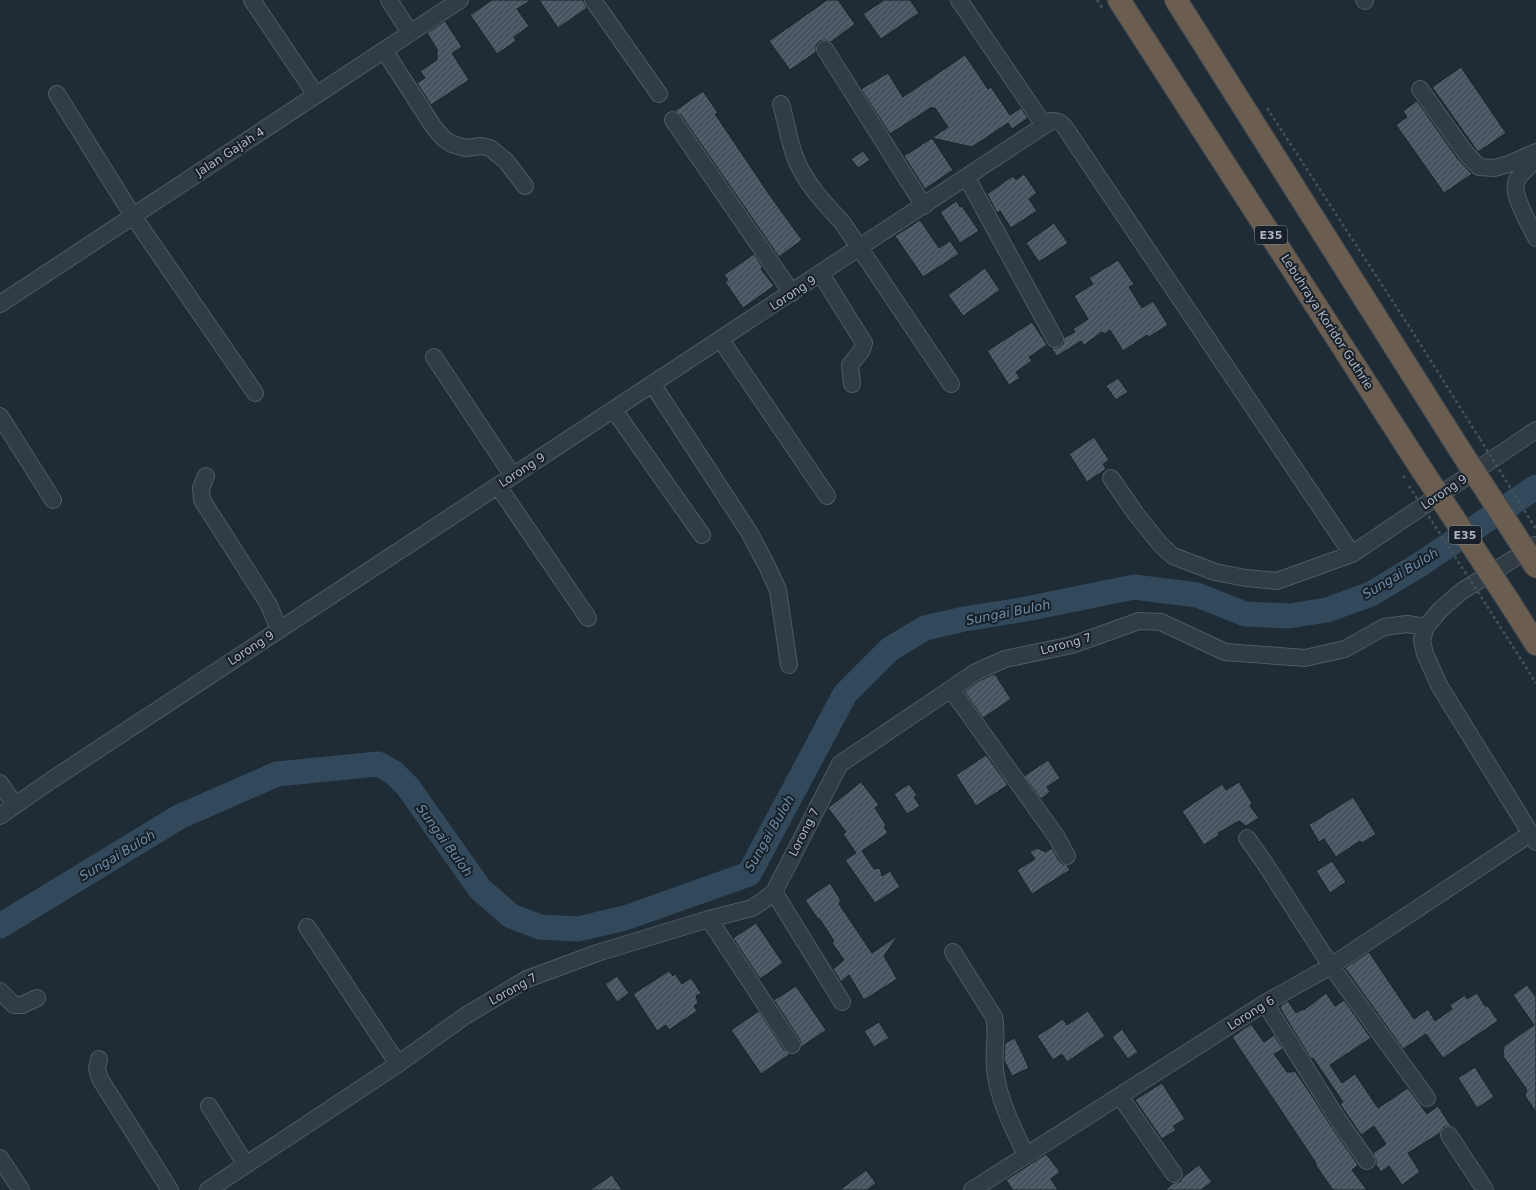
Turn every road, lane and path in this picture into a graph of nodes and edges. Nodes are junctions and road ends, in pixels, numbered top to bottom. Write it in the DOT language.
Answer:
graph roads {
  1 [pos="252,0"];
  2 [pos="389,0"];
  3 [pos="460,0"];
  4 [pos="593,0"];
  5 [pos="959,0"];
  6 [pos="1119,0"];
  7 [pos="1176,0"];
  8 [pos="410,33"];
  9 [pos="825,48"];
  10 [pos="384,50"];
  11 [pos="1420,89"];
  12 [pos="57,94"];
  13 [pos="658,94"];
  14 [pos="316,95"];
  15 [pos="781,104"];
  16 [pos="1265,106"];
  17 [pos="673,120"];
  18 [pos="1044,125"];
  19 [pos="1536,152"];
  20 [pos="1536,159"];
  21 [pos="967,178"];
  22 [pos="525,186"];
  23 [pos="924,206"];
  24 [pos="133,216"];
  25 [pos="1536,238"];
  26 [pos="860,248"];
  27 [pos="821,274"];
  28 [pos="792,293"];
  29 [pos="0,304"];
  30 [pos="1055,339"];
  31 [pos="721,340"];
  32 [pos="434,357"];
  33 [pos="852,384"];
  34 [pos="951,384"];
  35 [pos="653,385"];
  36 [pos="255,393"];
  37 [pos="614,410"];
  38 [pos="0,416"];
  39 [pos="1536,430"];
  40 [pos="1413,473"];
  41 [pos="206,476"];
  42 [pos="513,476"];
  43 [pos="1112,478"];
  44 [pos="498,486"];
  45 [pos="827,496"];
  46 [pos="53,500"];
  47 [pos="1536,529"];
  48 [pos="702,535"];
  49 [pos="1536,545"];
  50 [pos="1352,554"];
  51 [pos="1536,567"];
  52 [pos="588,618"];
  53 [pos="1426,627"];
  54 [pos="279,630"];
  55 [pos="1536,644"];
  56 [pos="789,665"];
  57 [pos="1536,683"];
  58 [pos="951,689"];
  59 [pos="0,782"];
  60 [pos="15,805"];
  61 [pos="0,816"];
  62 [pos="1247,838"];
  63 [pos="1533,838"];
  64 [pos="1067,856"];
  65 [pos="774,892"];
  66 [pos="709,919"];
  67 [pos="307,927"];
  68 [pos="953,952"];
  69 [pos="1331,966"];
  70 [pos="0,991"];
  71 [pos="37,998"];
  72 [pos="842,1002"];
  73 [pos="1265,1004"];
  74 [pos="792,1045"];
  75 [pos="99,1059"];
  76 [pos="398,1064"];
  77 [pos="1120,1096"];
  78 [pos="1427,1098"];
  79 [pos="209,1106"];
  80 [pos="1449,1135"];
  81 [pos="1026,1156"];
  82 [pos="0,1158"];
  83 [pos="1367,1161"];
  84 [pos="246,1164"];
  85 [pos="1174,1174"];
  86 [pos="21,1190"];
  87 [pos="170,1190"];
  88 [pos="208,1190"];
  89 [pos="972,1190"];
  90 [pos="1485,1190"];
  1 -- 14 [label="street"];
  2 -- 8 [label="street"];
  3 -- 8 [label="street, Jalan Gajah 4"];
  4 -- 13 [label="street"];
  5 -- 18 [label="street"];
  6 -- 40 [label="highway, Lebuhraya Koridor Guthrie / E35"];
  7 -- 51 [label="highway, bridge"];
  8 -- 10 [label="street, Jalan Gajah 4"];
  9 -- 23 [label="street"];
  10 -- 14 [label="street, Jalan Gajah 4"];
  10 -- 22 [label="street"];
  11 -- 19 [label="street"];
  12 -- 24 [label="street"];
  14 -- 24 [label="street, Jalan Gajah 4"];
  15 -- 26 [label="street"];
  16 -- 47 [label="path, bridge"];
  17 -- 28 [label="street"];
  18 -- 21 [label="street, Lorong 9"];
  18 -- 50 [label="street"];
  20 -- 25 [label="street"];
  21 -- 23 [label="street, Lorong 9"];
  21 -- 30 [label="street"];
  23 -- 26 [label="street, Lorong 9"];
  24 -- 29 [label="street, Jalan Gajah 4"];
  24 -- 36 [label="street"];
  26 -- 27 [label="street, Lorong 9"];
  26 -- 34 [label="street"];
  27 -- 28 [label="street, Lorong 9"];
  27 -- 33 [label="street"];
  28 -- 31 [label="street, Lorong 9"];
  31 -- 35 [label="street, Lorong 9"];
  31 -- 45 [label="street"];
  32 -- 42 [label="street"];
  35 -- 37 [label="street, Lorong 9"];
  35 -- 56 [label="street"];
  37 -- 42 [label="street, Lorong 9"];
  37 -- 48 [label="street"];
  38 -- 46 [label="street"];
  39 -- 50 [label="street, Lorong 9"];
  40 -- 55 [label="highway, Lebuhraya Koridor Guthrie / E35, bridge"];
  40 -- 57 [label="path, bridge"];
  41 -- 54 [label="street"];
  42 -- 44 [label="street, Lorong 9"];
  43 -- 50 [label="street, Lorong 9"];
  44 -- 52 [label="street"];
  44 -- 54 [label="street, Lorong 9"];
  49 -- 53 [label="street"];
  53 -- 58 [label="street, Lorong 7"];
  53 -- 63 [label="street"];
  54 -- 60 [label="street, Lorong 9"];
  58 -- 64 [label="street"];
  58 -- 65 [label="street, Lorong 7"];
  59 -- 60 [label="street"];
  60 -- 61 [label="street, Lorong 9"];
  62 -- 69 [label="street"];
  63 -- 69 [label="street, Lorong 6"];
  65 -- 66 [label="street, Lorong 7"];
  65 -- 72 [label="street"];
  66 -- 74 [label="street"];
  66 -- 76 [label="street, Lorong 7"];
  67 -- 76 [label="street"];
  68 -- 81 [label="street"];
  69 -- 73 [label="street, Lorong 6"];
  69 -- 78 [label="street"];
  70 -- 71 [label="street"];
  73 -- 77 [label="street, Lorong 6"];
  73 -- 83 [label="street"];
  75 -- 87 [label="street"];
  76 -- 84 [label="street, Lorong 7"];
  77 -- 81 [label="street, Lorong 6"];
  77 -- 85 [label="street"];
  79 -- 84 [label="street"];
  80 -- 90 [label="street"];
  81 -- 89 [label="street, Lorong 6"];
  82 -- 86 [label="street"];
  84 -- 88 [label="street, Lorong 7"];
}
